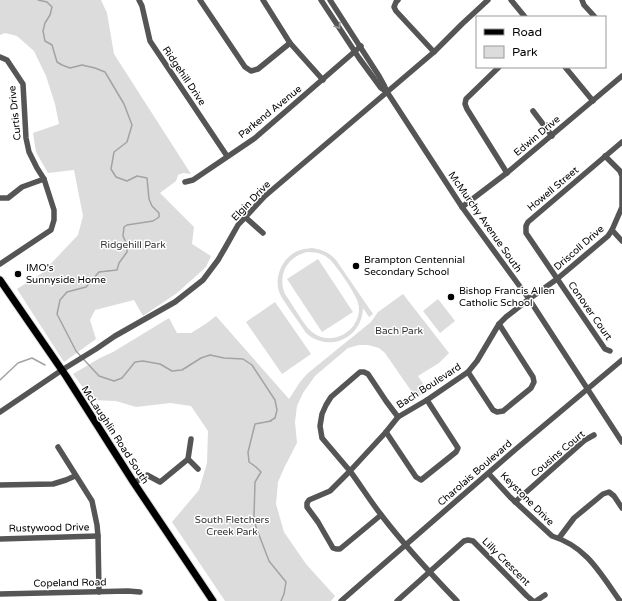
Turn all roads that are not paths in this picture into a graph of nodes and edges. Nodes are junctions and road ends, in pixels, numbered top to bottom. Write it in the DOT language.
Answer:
graph roads {
  1 [pos="139,0"];
  2 [pos="200,0"];
  3 [pos="263,0"];
  4 [pos="321,0"];
  5 [pos="330,0"];
  6 [pos="398,0"];
  7 [pos="488,0"];
  8 [pos="511,0"];
  9 [pos="582,0"];
  10 [pos="524,16"];
  11 [pos="594,16"];
  12 [pos="290,43"];
  13 [pos="361,46"];
  14 [pos="355,52"];
  15 [pos="434,52"];
  16 [pos="0,57"];
  17 [pos="498,68"];
  18 [pos="567,68"];
  19 [pos="622,76"];
  20 [pos="323,80"];
  21 [pos="387,92"];
  22 [pos="593,101"];
  23 [pos="533,111"];
  24 [pos="552,136"];
  25 [pos="622,142"];
  26 [pos="227,156"];
  27 [pos="605,156"];
  28 [pos="507,172"];
  29 [pos="44,179"];
  30 [pos="185,182"];
  31 [pos="0,198"];
  32 [pos="462,207"];
  33 [pos="245,217"];
  34 [pos="612,230"];
  35 [pos="263,233"];
  36 [pos="622,241"];
  37 [pos="0,264"];
  38 [pos="557,279"];
  39 [pos="0,280"];
  40 [pos="528,299"];
  41 [pos="499,324"];
  42 [pos="610,351"];
  43 [pos="622,360"];
  44 [pos="62,370"];
  45 [pos="468,372"];
  46 [pos="588,389"];
  47 [pos="427,400"];
  48 [pos="0,412"];
  49 [pos="398,417"];
  50 [pos="386,432"];
  51 [pos="594,435"];
  52 [pos="191,439"];
  53 [pos="622,442"];
  54 [pos="58,447"];
  55 [pos="188,459"];
  56 [pos="198,469"];
  57 [pos="350,471"];
  58 [pos="489,474"];
  59 [pos="76,476"];
  60 [pos="134,483"];
  61 [pos="0,485"];
  62 [pos="515,502"];
  63 [pos="622,508"];
  64 [pos="381,515"];
  65 [pos="98,536"];
  66 [pos="0,538"];
  67 [pos="559,538"];
  68 [pos="406,546"];
  69 [pos="429,572"];
  70 [pos="99,592"];
  71 [pos="140,592"];
  72 [pos="0,594"];
  73 [pos="545,595"];
  74 [pos="212,601"];
  75 [pos="341,601"];
  76 [pos="397,601"];
  77 [pos="457,601"];
  78 [pos="534,601"];
  79 [pos="620,601"];
  1 -- 26 [label="street, Ridgehill Drive"];
  2 -- 12 [label="street"];
  3 -- 12 [label="street"];
  4 -- 14 [label="street, McMurchy Avenue South, one-way"];
  5 -- 13 [label="street, McMurchy Avenue South"];
  6 -- 15 [label="street"];
  7 -- 15 [label="street, Elgin Drive"];
  8 -- 10 [label="street"];
  9 -- 11 [label="street"];
  12 -- 20 [label="street"];
  13 -- 14 [label="street, Parkend Avenue"];
  13 -- 21 [label="street, McMurchy Avenue South"];
  14 -- 20 [label="street, Parkend Avenue"];
  14 -- 21 [label="street, McMurchy Avenue South"];
  15 -- 21 [label="street, Elgin Drive"];
  16 -- 29 [label="street, Curtis Drive"];
  17 -- 28 [label="street"];
  18 -- 22 [label="street"];
  19 -- 22 [label="street, Edwin Drive"];
  20 -- 26 [label="street, Parkend Avenue"];
  21 -- 32 [label="street, McMurchy Avenue South"];
  21 -- 33 [label="street, Elgin Drive"];
  22 -- 24 [label="street, Edwin Drive"];
  23 -- 24 [label="street"];
  24 -- 28 [label="street, Edwin Drive"];
  25 -- 27 [label="street, Howell Street"];
  26 -- 30 [label="street, Parkend Avenue"];
  27 -- 34 [label="street, Driscoll Drive"];
  27 -- 38 [label="street, Howell Street"];
  28 -- 32 [label="street, Edwin Drive"];
  29 -- 31 [label="street"];
  29 -- 37 [label="street, Curtis Drive"];
  32 -- 40 [label="street, McMurchy Avenue South"];
  33 -- 35 [label="street"];
  33 -- 44 [label="street, Elgin Drive"];
  34 -- 36 [label="street"];
  34 -- 38 [label="street, Driscoll Drive"];
  38 -- 40 [label="street, Driscoll Drive"];
  38 -- 42 [label="street, Conover Court"];
  39 -- 44 [label="main road, McLaughlin Road South"];
  40 -- 41 [label="street, Bach Boulevard"];
  40 -- 46 [label="street, McMurchy Avenue South"];
  41 -- 45 [label="street, Bach Boulevard"];
  41 -- 45 [label="street"];
  43 -- 46 [label="street, Charolais Boulevard"];
  44 -- 48 [label="street, Elgin Drive"];
  44 -- 60 [label="main road, McLaughlin Road South"];
  45 -- 47 [label="street, Bach Boulevard"];
  46 -- 53 [label="street, McMurchy Avenue South"];
  46 -- 58 [label="street, Charolais Boulevard"];
  47 -- 49 [label="street, Bach Boulevard"];
  47 -- 50 [label="street"];
  49 -- 50 [label="street, Bach Boulevard"];
  49 -- 57 [label="street"];
  50 -- 57 [label="street, Bach Boulevard"];
  51 -- 62 [label="street, Cousins Court"];
  52 -- 55 [label="street"];
  54 -- 59 [label="street"];
  55 -- 56 [label="street"];
  55 -- 60 [label="street"];
  57 -- 64 [label="street"];
  57 -- 64 [label="street, Bach Boulevard"];
  58 -- 62 [label="street, Keystone Drive"];
  58 -- 68 [label="street, Charolais Boulevard"];
  59 -- 61 [label="street"];
  59 -- 65 [label="street"];
  60 -- 74 [label="main road, McLaughlin Road South"];
  62 -- 67 [label="street, Keystone Drive"];
  63 -- 67 [label="street"];
  64 -- 68 [label="street"];
  65 -- 66 [label="street, Rustywood Drive"];
  65 -- 70 [label="street"];
  67 -- 79 [label="street, Keystone Drive"];
  68 -- 69 [label="street"];
  68 -- 75 [label="street, Charolais Boulevard"];
  69 -- 76 [label="street, Lilly Crescent"];
  69 -- 77 [label="street"];
  69 -- 78 [label="street, Lilly Crescent"];
  70 -- 71 [label="street, Copeland Road"];
  70 -- 72 [label="street, Copeland Road"];
  73 -- 78 [label="street, Lilly Crescent"];
}
